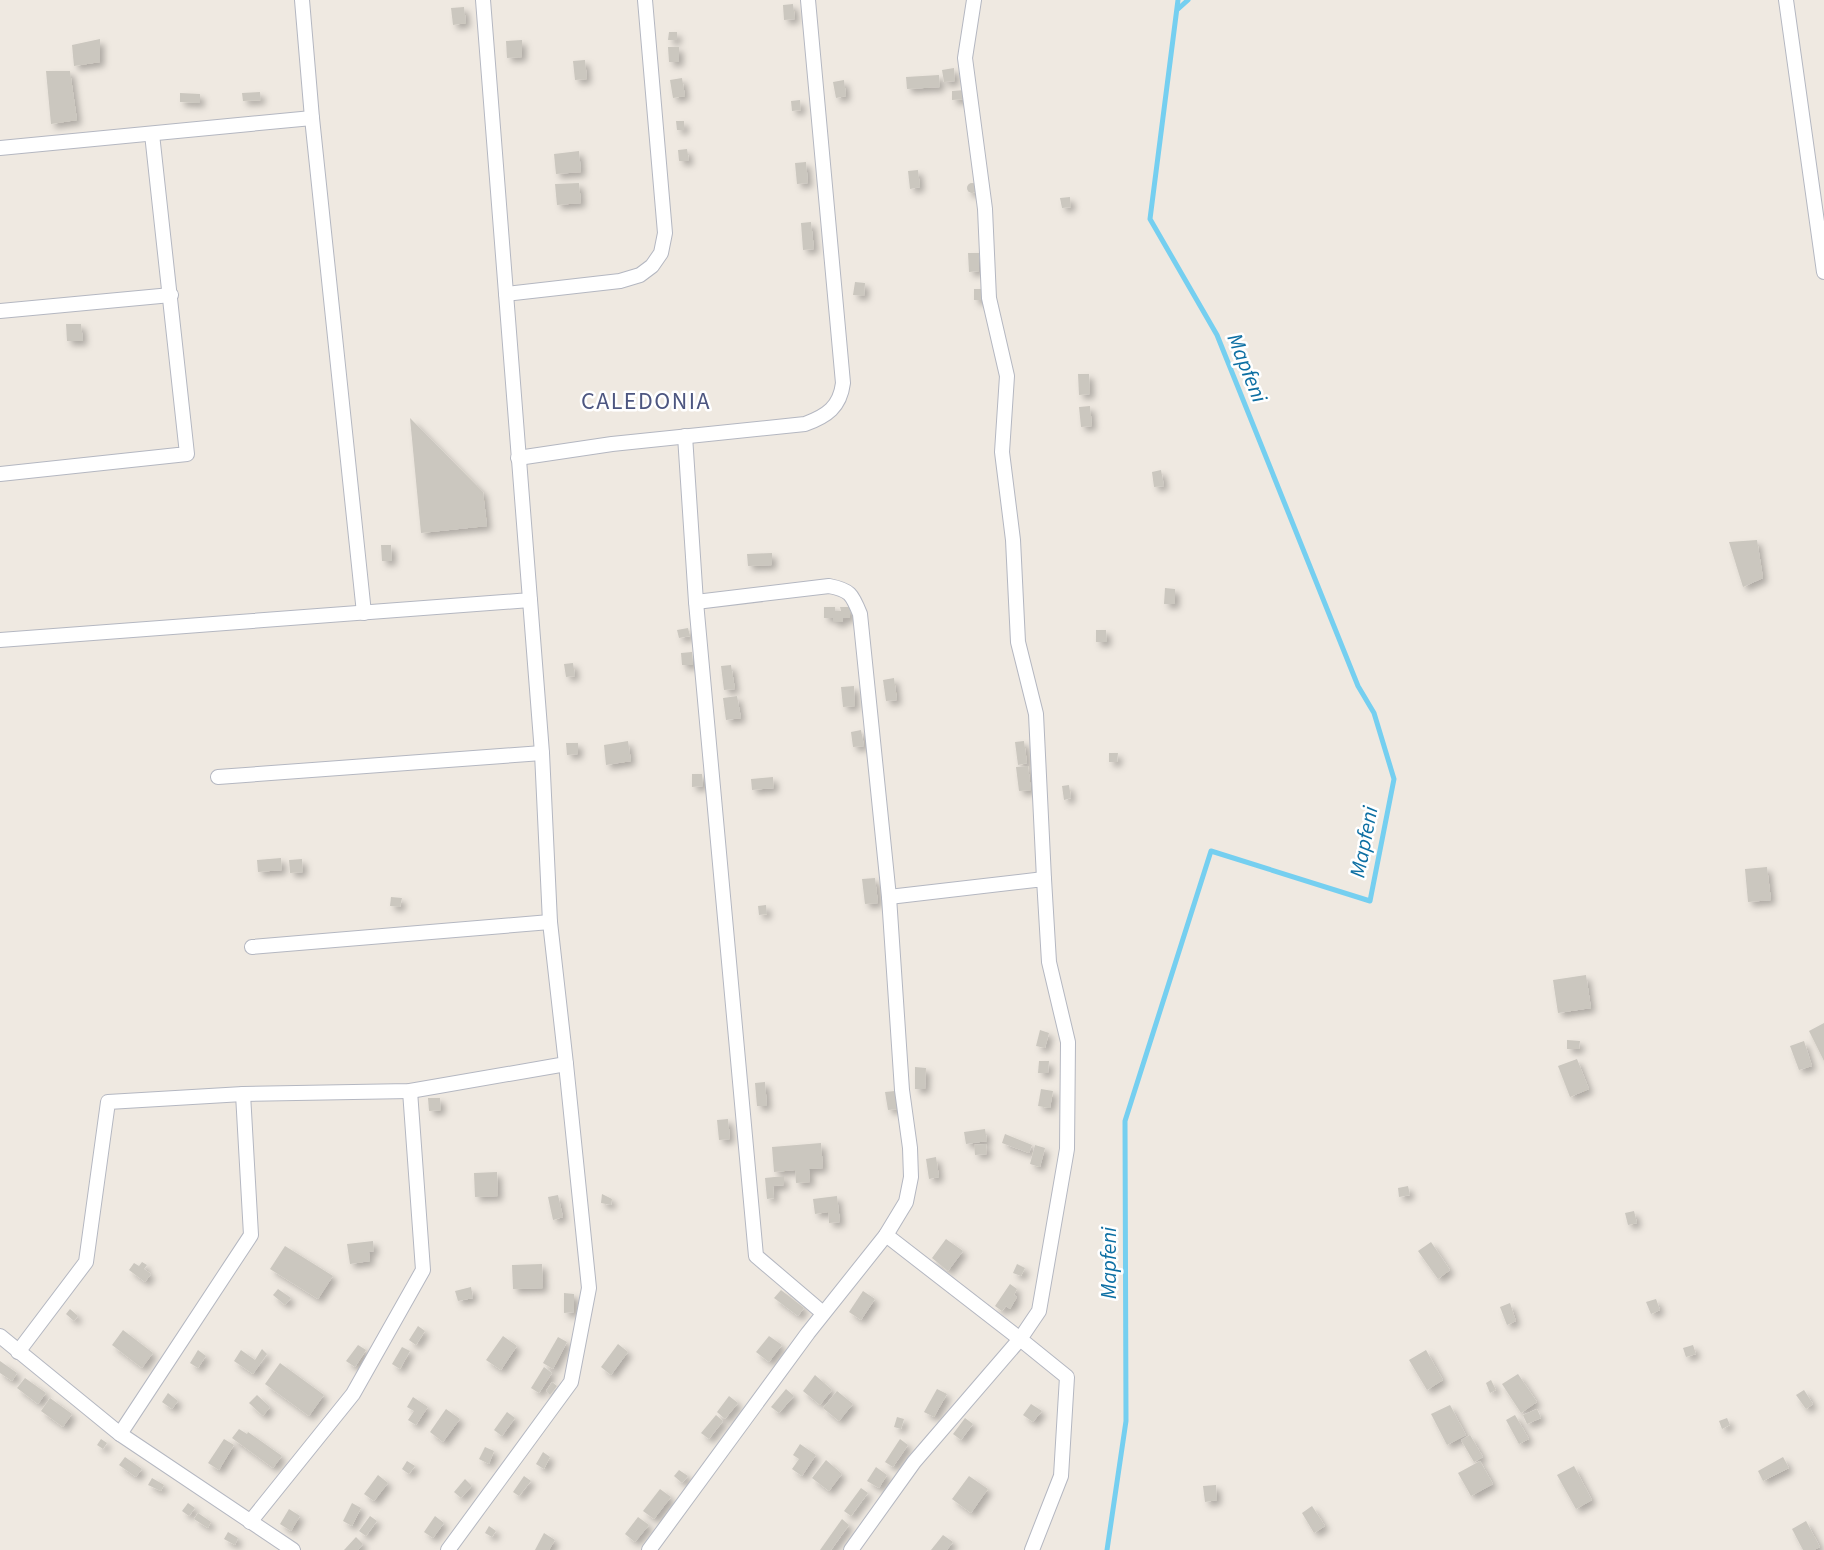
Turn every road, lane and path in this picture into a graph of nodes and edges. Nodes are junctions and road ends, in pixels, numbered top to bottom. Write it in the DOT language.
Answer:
graph roads {
  1 [pos="302,0"];
  2 [pos="483,0"];
  3 [pos="645,0"];
  4 [pos="808,0"];
  5 [pos="974,0"];
  6 [pos="1786,0"];
  7 [pos="312,118"];
  8 [pos="152,134"];
  9 [pos="0,147"];
  10 [pos="1824,272"];
  11 [pos="506,294"];
  12 [pos="171,295"];
  13 [pos="0,311"];
  14 [pos="685,436"];
  15 [pos="518,458"];
  16 [pos="0,474"];
  17 [pos="530,600"];
  18 [pos="696,602"];
  19 [pos="364,613"];
  20 [pos="0,640"];
  21 [pos="543,753"];
  22 [pos="218,777"];
  23 [pos="1044,879"];
  24 [pos="889,897"];
  25 [pos="550,922"];
  26 [pos="252,947"];
  27 [pos="566,1064"];
  28 [pos="410,1091"];
  29 [pos="243,1094"];
  30 [pos="886,1235"];
  31 [pos="823,1313"];
  32 [pos="0,1336"];
  33 [pos="1020,1339"];
  34 [pos="18,1352"];
  35 [pos="120,1434"];
  36 [pos="250,1522"];
  37 [pos="293,1550"];
  38 [pos="448,1550"];
  39 [pos="649,1550"];
  40 [pos="851,1550"];
  41 [pos="1032,1550"];
  1 -- 7 [label="street"];
  2 -- 11 [label="street"];
  3 -- 11 [label="street"];
  4 -- 14 [label="street"];
  5 -- 23 [label="street"];
  6 -- 10 [label="street"];
  7 -- 8 [label="street"];
  7 -- 19 [label="street"];
  8 -- 9 [label="street"];
  8 -- 12 [label="street"];
  11 -- 15 [label="street"];
  12 -- 13 [label="street"];
  12 -- 16 [label="street"];
  14 -- 15 [label="street"];
  14 -- 18 [label="street"];
  15 -- 17 [label="street"];
  17 -- 19 [label="street"];
  17 -- 21 [label="street"];
  18 -- 24 [label="street"];
  18 -- 31 [label="street"];
  19 -- 20 [label="street"];
  21 -- 22 [label="street"];
  21 -- 25 [label="street"];
  23 -- 24 [label="street"];
  23 -- 33 [label="street"];
  24 -- 30 [label="street"];
  25 -- 26 [label="street"];
  25 -- 27 [label="street"];
  27 -- 28 [label="street"];
  27 -- 38 [label="street"];
  28 -- 29 [label="street"];
  28 -- 36 [label="street"];
  29 -- 34 [label="street"];
  29 -- 35 [label="street"];
  30 -- 31 [label="street"];
  30 -- 33 [label="street"];
  31 -- 39 [label="street"];
  32 -- 34 [label="street"];
  33 -- 40 [label="street"];
  33 -- 41 [label="street"];
  34 -- 35 [label="street"];
  35 -- 36 [label="street"];
  36 -- 37 [label="street"];
}
